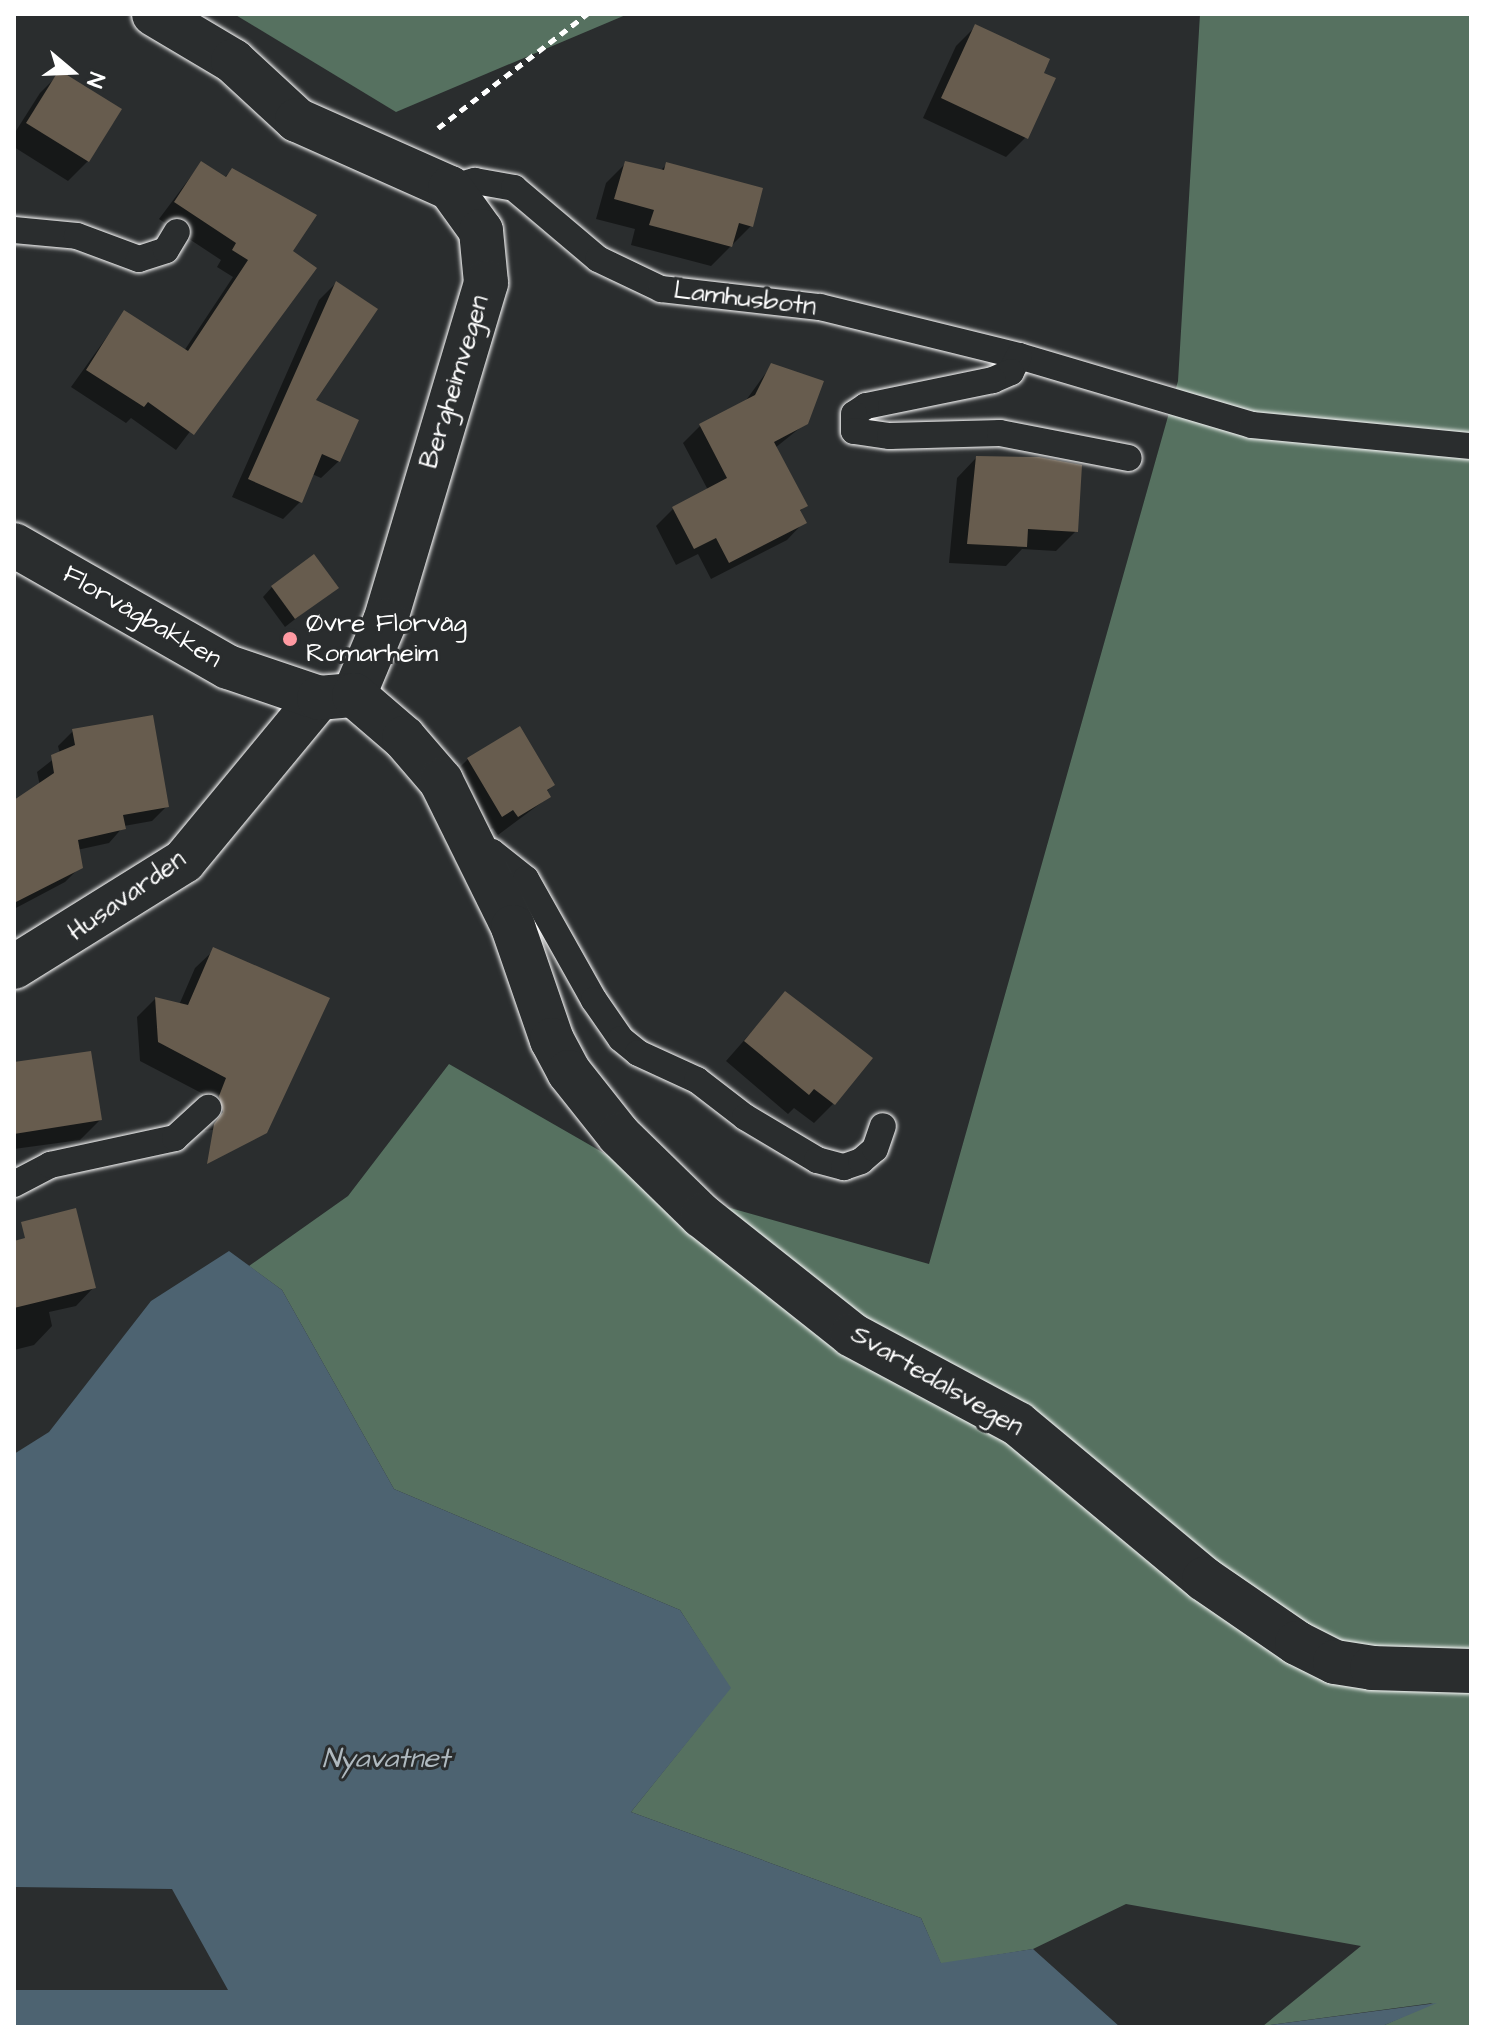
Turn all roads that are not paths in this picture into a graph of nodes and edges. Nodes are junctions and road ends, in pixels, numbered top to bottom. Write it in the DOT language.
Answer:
graph roads {
  1 [pos="154,14"];
  2 [pos="450,188"];
  3 [pos="14,230"];
  4 [pos="177,232"];
  5 [pos="1019,356"];
  6 [pos="1471,446"];
  7 [pos="1129,458"];
  8 [pos="14,545"];
  9 [pos="336,697"];
  10 [pos="479,853"];
  11 [pos="15,968"];
  12 [pos="208,1108"];
  13 [pos="883,1126"];
  14 [pos="14,1184"];
  15 [pos="1471,1671"];
  1 -- 2 [label="street"];
  2 -- 5 [label="lane, Lamhusbotn"];
  2 -- 9 [label="street, Bergheimvegen"];
  3 -- 4 [label="lane"];
  5 -- 6 [label="lane, Lamhusbotn"];
  5 -- 7 [label="lane"];
  8 -- 9 [label="street, Florvågbakken"];
  9 -- 10 [label="street, Svartedalsvegen"];
  9 -- 11 [label="street, Husavarden"];
  10 -- 13 [label="lane"];
  10 -- 15 [label="street, Svartedalsvegen"];
  12 -- 14 [label="lane"];
}
